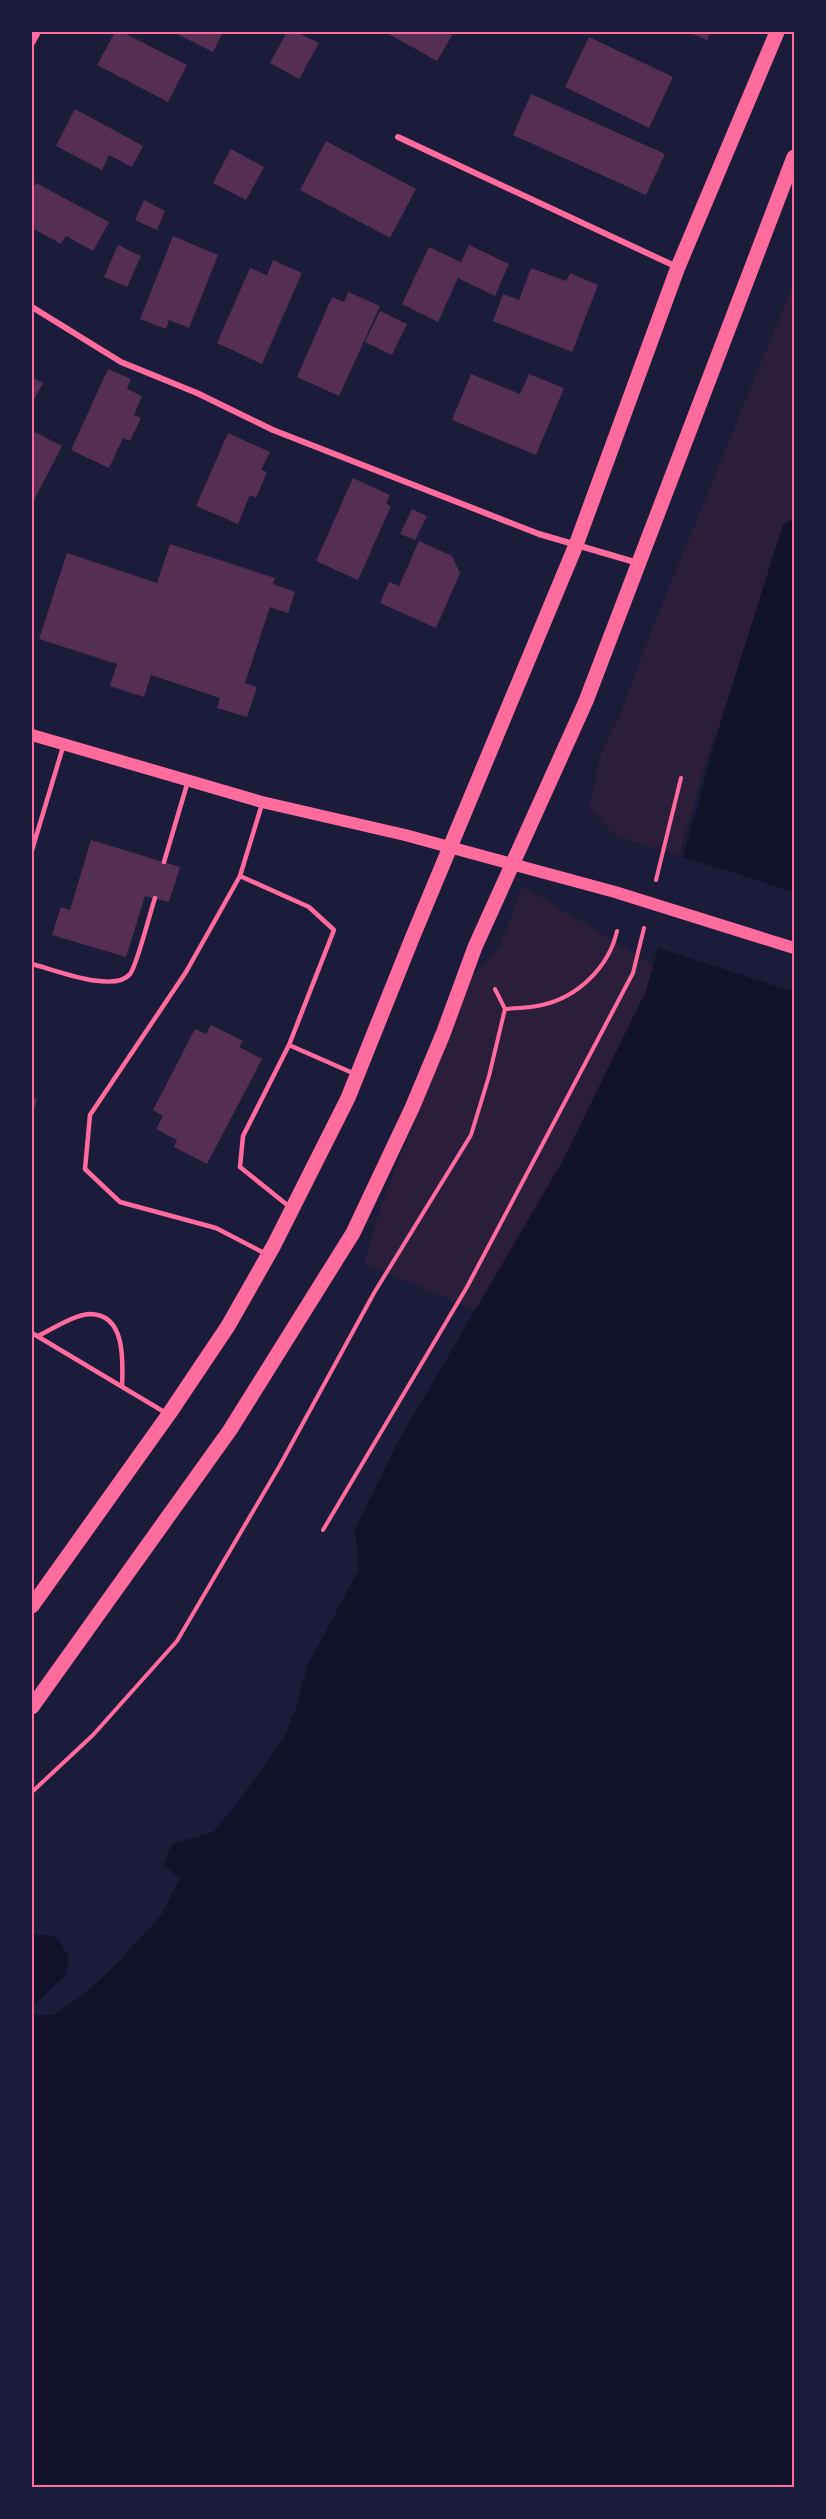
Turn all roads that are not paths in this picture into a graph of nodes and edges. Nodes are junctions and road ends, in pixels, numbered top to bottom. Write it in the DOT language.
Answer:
graph roads {
  1 [pos="38,32"];
  2 [pos="777,32"];
  3 [pos="32,43"];
  4 [pos="398,137"];
  5 [pos="795,157"];
  6 [pos="678,267"];
  7 [pos="32,307"];
  8 [pos="576,545"];
  9 [pos="638,563"];
  10 [pos="32,735"];
  11 [pos="64,744"];
  12 [pos="188,780"];
  13 [pos="262,802"];
  14 [pos="450,848"];
  15 [pos="32,850"];
  16 [pos="164,862"];
  17 [pos="512,864"];
  18 [pos="240,876"];
  19 [pos="154,898"];
  20 [pos="795,948"];
  21 [pos="32,963"];
  22 [pos="289,1045"];
  23 [pos="358,1075"];
  24 [pos="293,1209"];
  25 [pos="268,1256"];
  26 [pos="32,1333"];
  27 [pos="38,1337"];
  28 [pos="122,1387"];
  29 [pos="169,1414"];
  30 [pos="32,1606"];
  31 [pos="32,1707"];
  1 -- 3 [label="street"];
  2 -- 6 [label="main road"];
  4 -- 6 [label="street"];
  5 -- 9 [label="main road"];
  6 -- 8 [label="main road"];
  7 -- 8 [label="street"];
  8 -- 9 [label="street"];
  8 -- 14 [label="main road"];
  9 -- 17 [label="main road"];
  10 -- 11 [label="main road"];
  11 -- 12 [label="main road"];
  11 -- 15 [label="lane"];
  12 -- 13 [label="main road"];
  12 -- 16 [label="lane"];
  13 -- 14 [label="main road"];
  13 -- 18 [label="lane"];
  14 -- 17 [label="main road"];
  14 -- 23 [label="main road"];
  17 -- 20 [label="main road"];
  17 -- 31 [label="main road"];
  18 -- 22 [label="lane"];
  18 -- 25 [label="lane"];
  19 -- 21 [label="lane"];
  22 -- 23 [label="lane"];
  22 -- 24 [label="lane"];
  23 -- 24 [label="main road"];
  24 -- 25 [label="main road"];
  25 -- 29 [label="main road"];
  26 -- 27 [label="lane"];
  27 -- 28 [label="lane"];
  27 -- 28 [label="lane"];
  28 -- 29 [label="lane"];
  29 -- 30 [label="main road"];
}
